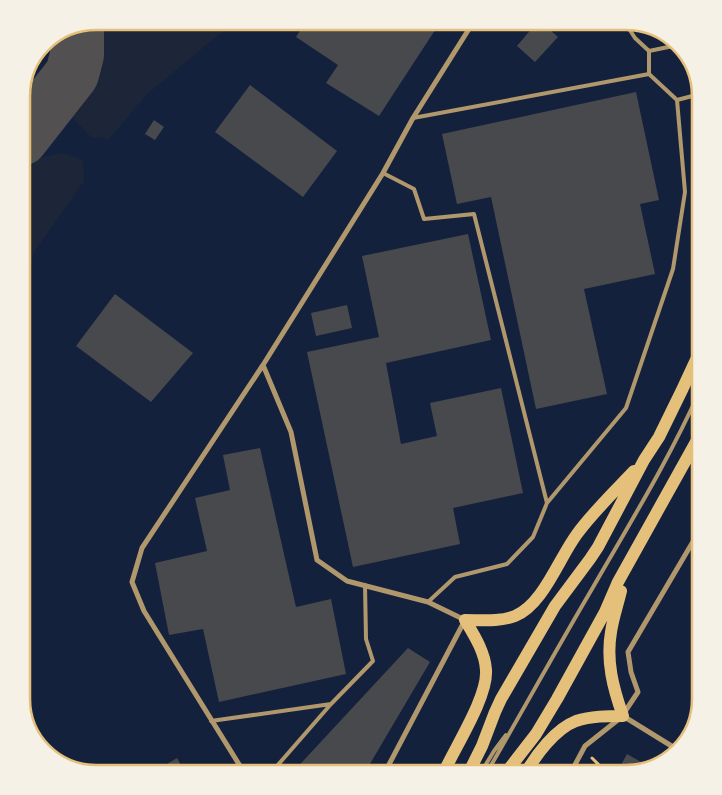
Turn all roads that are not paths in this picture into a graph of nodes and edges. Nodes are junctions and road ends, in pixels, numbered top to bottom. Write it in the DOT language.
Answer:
graph roads {
  1 [pos="468,30"];
  2 [pos="630,30"];
  3 [pos="670,47"];
  4 [pos="649,51"];
  5 [pos="649,74"];
  6 [pos="692,96"];
  7 [pos="677,100"];
  8 [pos="413,118"];
  9 [pos="383,173"];
  10 [pos="263,365"];
  11 [pos="692,368"];
  12 [pos="692,408"];
  13 [pos="692,449"];
  14 [pos="644,460"];
  15 [pos="546,503"];
  16 [pos="692,543"];
  17 [pos="627,567"];
  18 [pos="365,585"];
  19 [pos="428,602"];
  20 [pos="465,620"];
  21 [pos="331,704"];
  22 [pos="623,716"];
  23 [pos="212,721"];
  24 [pos="513,728"];
  25 [pos="672,746"];
  26 [pos="239,765"];
  27 [pos="278,765"];
  28 [pos="389,765"];
  29 [pos="447,765"];
  30 [pos="472,765"];
  31 [pos="485,765"];
  32 [pos="491,765"];
  33 [pos="512,765"];
  34 [pos="532,765"];
  35 [pos="575,765"];
  1 -- 8 [label="street"];
  2 -- 4 [label="lane"];
  3 -- 4 [label="lane"];
  4 -- 5 [label="lane"];
  5 -- 7 [label="lane"];
  5 -- 8 [label="lane"];
  6 -- 7 [label="lane"];
  7 -- 15 [label="lane"];
  8 -- 9 [label="street"];
  9 -- 10 [label="street"];
  9 -- 15 [label="lane"];
  10 -- 18 [label="street"];
  10 -- 23 [label="street"];
  11 -- 14 [label="main road"];
  12 -- 24 [label="lane"];
  13 -- 17 [label="main road"];
  14 -- 20 [label="main road"];
  14 -- 30 [label="main road"];
  15 -- 19 [label="lane"];
  16 -- 22 [label="street"];
  17 -- 22 [label="main road"];
  17 -- 33 [label="main road"];
  18 -- 19 [label="street"];
  18 -- 21 [label="lane"];
  19 -- 20 [label="street"];
  20 -- 28 [label="street"];
  20 -- 29 [label="main road"];
  21 -- 23 [label="lane"];
  21 -- 27 [label="lane"];
  22 -- 25 [label="street"];
  22 -- 34 [label="main road"];
  22 -- 35 [label="street"];
  23 -- 26 [label="street"];
  24 -- 31 [label="lane"];
  24 -- 32 [label="lane"];
}
